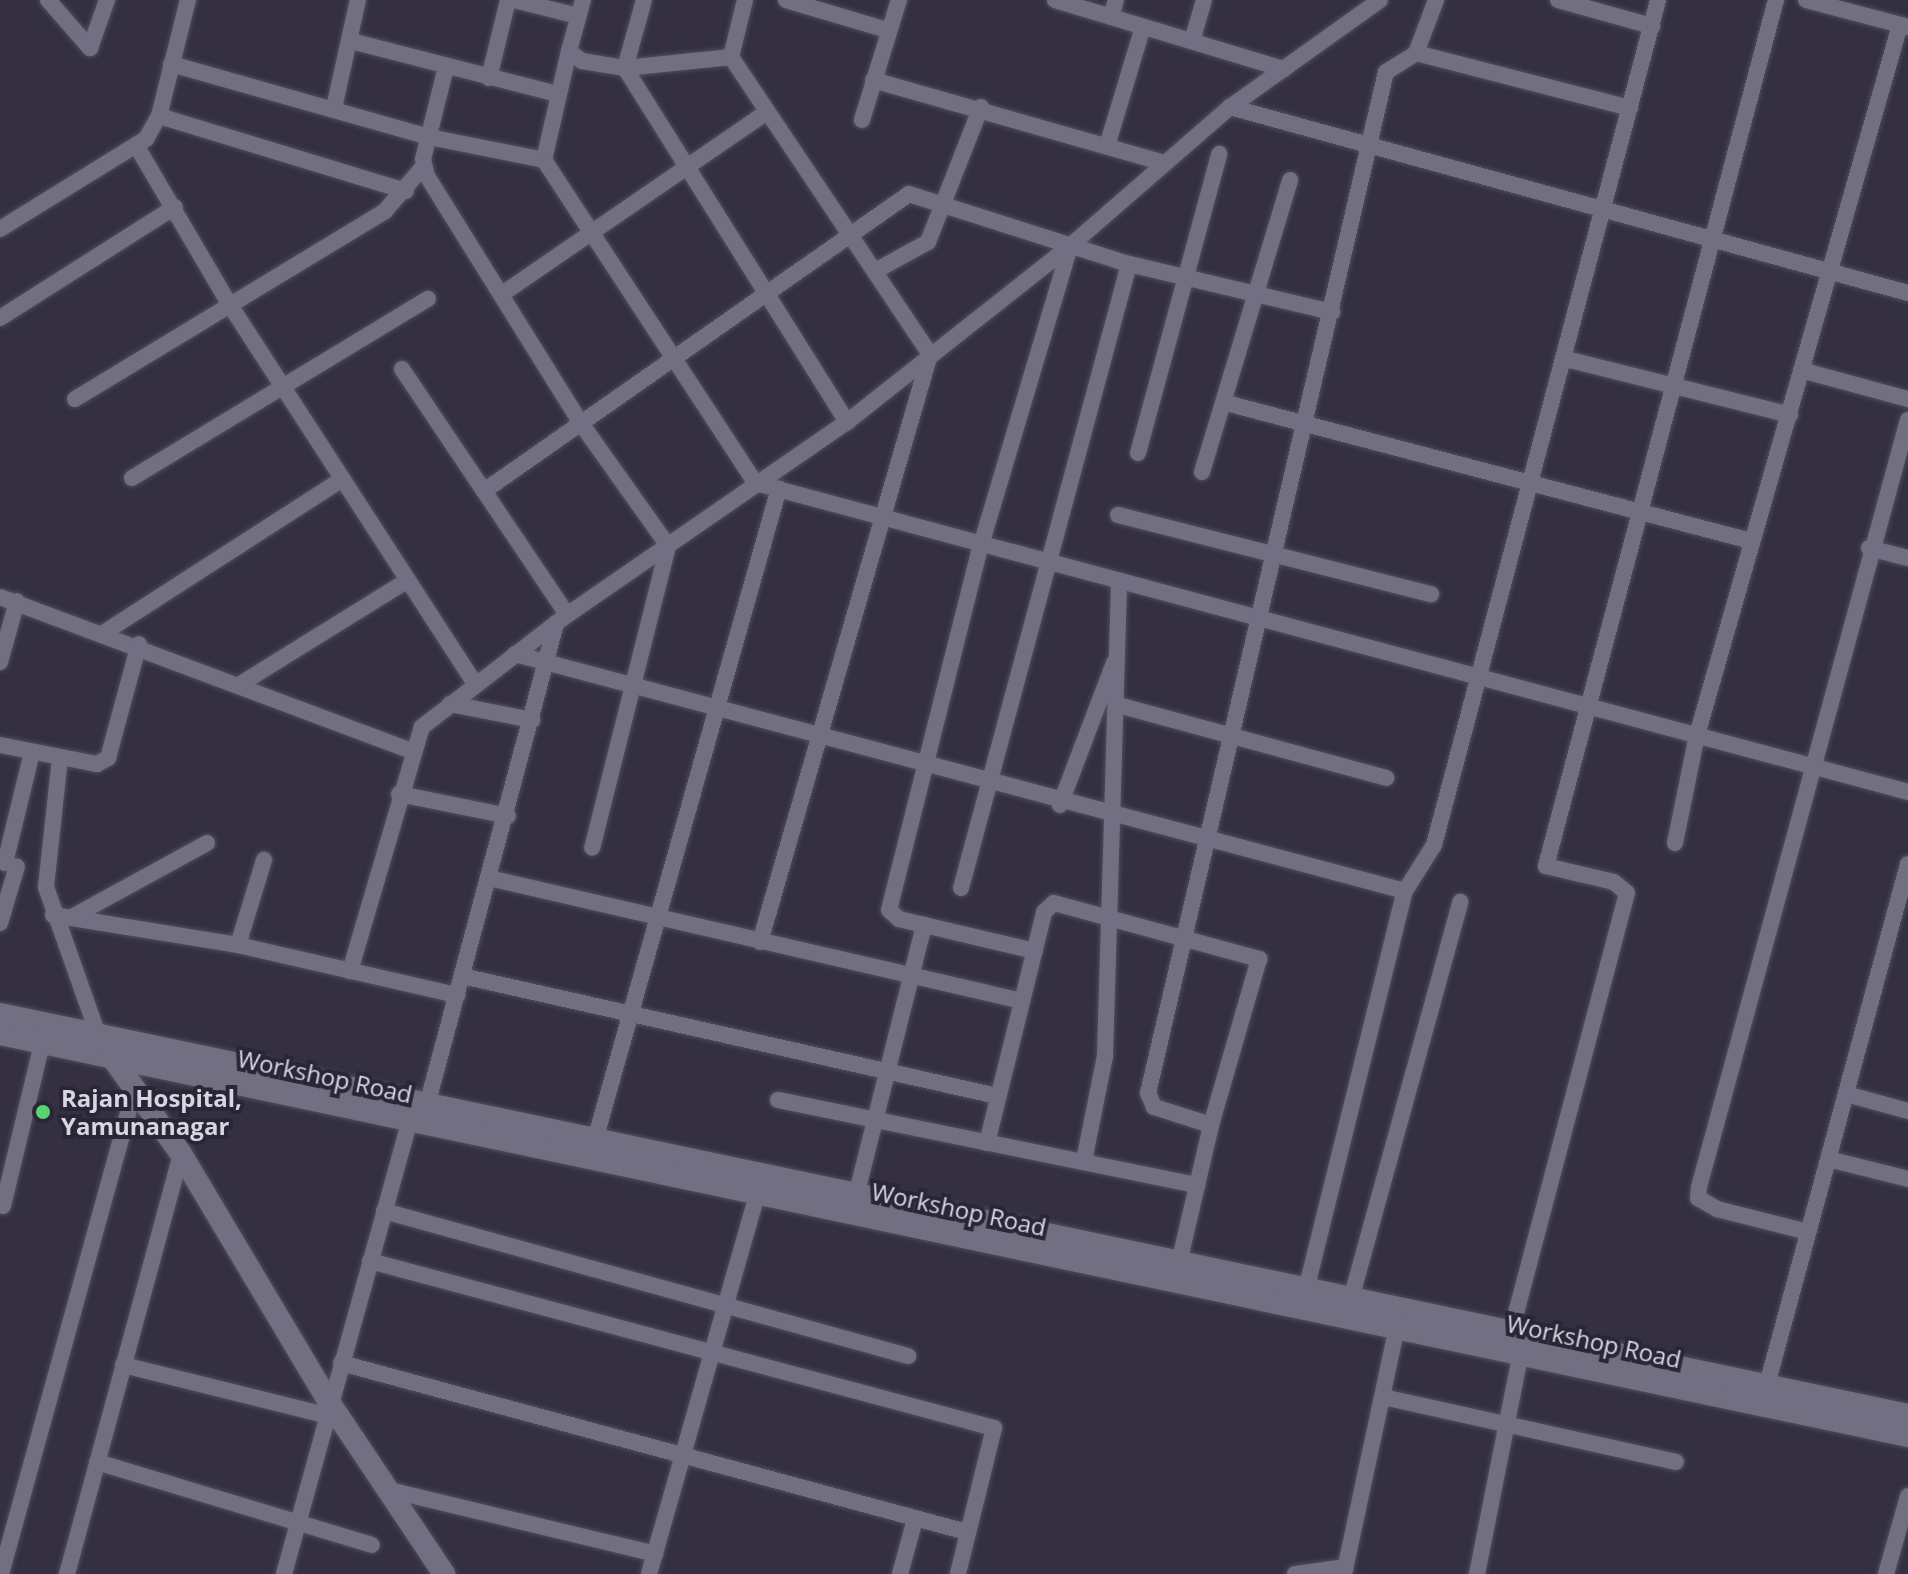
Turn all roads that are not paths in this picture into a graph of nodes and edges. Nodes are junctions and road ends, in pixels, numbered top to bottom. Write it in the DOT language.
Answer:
graph roads {
  1 [pos="48,0"];
  2 [pos="107,0"];
  3 [pos="188,0"];
  4 [pos="358,0"];
  5 [pos="511,0"];
  6 [pos="644,0"];
  7 [pos="745,0"];
  8 [pos="786,0"];
  9 [pos="899,0"];
  10 [pos="1055,0"];
  11 [pos="1116,0"];
  12 [pos="1204,0"];
  13 [pos="1380,0"];
  14 [pos="1436,0"];
  15 [pos="1558,0"];
  16 [pos="1658,0"];
  17 [pos="1776,0"];
  18 [pos="1806,0"];
  19 [pos="1832,3"];
  20 [pos="581,8"];
  21 [pos="1111,17"];
  22 [pos="1652,26"];
  23 [pos="1904,26"];
  24 [pos="1143,27"];
  25 [pos="887,30"];
  26 [pos="351,41"];
  27 [pos="1192,41"];
  28 [pos="569,51"];
  29 [pos="1416,53"];
  30 [pos="731,57"];
  31 [pos="171,64"];
  32 [pos="446,67"];
  33 [pos="625,68"];
  34 [pos="1284,69"];
  35 [pos="489,78"];
  36 [pos="873,80"];
  37 [pos="557,94"];
  38 [pos="981,107"];
  39 [pos="1230,107"];
  40 [pos="334,108"];
  41 [pos="1630,108"];
  42 [pos="767,112"];
  43 [pos="159,116"];
  44 [pos="862,120"];
  45 [pos="429,137"];
  46 [pos="136,145"];
  47 [pos="1107,146"];
  48 [pos="1367,147"];
  49 [pos="1219,154"];
  50 [pos="544,160"];
  51 [pos="1164,163"];
  52 [pos="423,167"];
  53 [pos="685,167"];
  54 [pos="1290,180"];
  55 [pos="406,191"];
  56 [pos="945,203"];
  57 [pos="175,207"];
  58 [pos="1605,211"];
  59 [pos="0,229"];
  60 [pos="850,231"];
  61 [pos="593,232"];
  62 [pos="1717,245"];
  63 [pos="1070,246"];
  64 [pos="1129,264"];
  65 [pos="877,270"];
  66 [pos="1831,274"];
  67 [pos="1184,279"];
  68 [pos="505,292"];
  69 [pos="764,293"];
  70 [pos="1259,293"];
  71 [pos="1908,293"];
  72 [pos="428,299"];
  73 [pos="230,305"];
  74 [pos="1332,312"];
  75 [pos="0,318"];
  76 [pos="930,354"];
  77 [pos="672,356"];
  78 [pos="1566,359"];
  79 [pos="402,369"];
  80 [pos="1801,370"];
  81 [pos="281,384"];
  82 [pos="1677,389"];
  83 [pos="75,399"];
  84 [pos="1908,399"];
  85 [pos="1226,403"];
  86 [pos="1790,415"];
  87 [pos="1908,420"];
  88 [pos="580,422"];
  89 [pos="847,422"];
  90 [pos="1306,424"];
  91 [pos="1138,453"];
  92 [pos="1202,472"];
  93 [pos="132,478"];
  94 [pos="342,479"];
  95 [pos="755,483"];
  96 [pos="1532,484"];
  97 [pos="779,488"];
  98 [pos="484,491"];
  99 [pos="1644,512"];
  100 [pos="1118,515"];
  101 [pos="881,517"];
  102 [pos="1751,541"];
  103 [pos="981,545"];
  104 [pos="668,546"];
  105 [pos="1869,548"];
  106 [pos="1278,554"];
  107 [pos="1908,558"];
  108 [pos="1052,563"];
  109 [pos="408,580"];
  110 [pos="1119,581"];
  111 [pos="1431,594"];
  112 [pos="0,597"];
  113 [pos="17,601"];
  114 [pos="562,619"];
  115 [pos="1262,620"];
  116 [pos="105,632"];
  117 [pos="139,644"];
  118 [pos="515,654"];
  119 [pos="1117,654"];
  120 [pos="0,662"];
  121 [pos="546,662"];
  122 [pos="1476,676"];
  123 [pos="242,683"];
  124 [pos="475,684"];
  125 [pos="635,686"];
  126 [pos="450,704"];
  127 [pos="1118,705"];
  128 [pos="1587,705"];
  129 [pos="716,710"];
  130 [pos="532,720"];
  131 [pos="1233,735"];
  132 [pos="1697,735"];
  133 [pos="815,739"];
  134 [pos="0,745"];
  135 [pos="410,750"];
  136 [pos="32,752"];
  137 [pos="60,758"];
  138 [pos="1810,766"];
  139 [pos="921,767"];
  140 [pos="1386,778"];
  141 [pos="989,785"];
  142 [pos="1908,792"];
  143 [pos="399,794"];
  144 [pos="1060,805"];
  145 [pos="508,816"];
  146 [pos="1110,818"];
  147 [pos="1207,840"];
  148 [pos="207,843"];
  149 [pos="1675,843"];
  150 [pos="592,848"];
  151 [pos="264,860"];
  152 [pos="7,864"];
  153 [pos="1908,864"];
  154 [pos="46,871"];
  155 [pos="489,878"];
  156 [pos="961,888"];
  157 [pos="1405,891"];
  158 [pos="1460,902"];
  159 [pos="53,915"];
  160 [pos="72,917"];
  161 [pos="660,917"];
  162 [pos="1108,918"];
  163 [pos="0,923"];
  164 [pos="924,925"];
  165 [pos="1186,938"];
  166 [pos="760,942"];
  167 [pos="238,945"];
  168 [pos="1035,951"];
  169 [pos="350,971"];
  170 [pos="462,976"];
  171 [pos="912,976"];
  172 [pos="457,995"];
  173 [pos="1022,1001"];
  174 [pos="629,1011"];
  175 [pos="0,1014"];
  176 [pos="0,1034"];
  177 [pos="98,1035"];
  178 [pos="42,1043"];
  179 [pos="113,1058"];
  180 [pos="888,1071"];
  181 [pos="135,1088"];
  182 [pos="1846,1094"];
  183 [pos="997,1096"];
  184 [pos="778,1100"];
  185 [pos="427,1105"];
  186 [pos="1908,1111"];
  187 [pos="410,1121"];
  188 [pos="875,1121"];
  189 [pos="1211,1125"];
  190 [pos="595,1140"];
  191 [pos="987,1143"];
  192 [pos="181,1154"];
  193 [pos="1828,1159"];
  194 [pos="1084,1161"];
  195 [pos="1908,1179"];
  196 [pos="1197,1185"];
  197 [pos="757,1194"];
  198 [pos="854,1204"];
  199 [pos="3,1206"];
  200 [pos="384,1211"];
  201 [pos="1808,1232"];
  202 [pos="370,1261"];
  203 [pos="1179,1263"];
  204 [pos="1306,1290"];
  205 [pos="1351,1299"];
  206 [pos="731,1303"];
  207 [pos="1397,1327"];
  208 [pos="1516,1342"];
  209 [pos="715,1349"];
  210 [pos="908,1356"];
  211 [pos="341,1363"];
  212 [pos="123,1365"];
  213 [pos="1764,1394"];
  214 [pos="1383,1397"];
  215 [pos="327,1408"];
  216 [pos="1908,1415"];
  217 [pos="1507,1425"];
  218 [pos="1908,1436"];
  219 [pos="686,1453"];
  220 [pos="97,1462"];
  221 [pos="1676,1462"];
  222 [pos="384,1489"];
  223 [pos="1908,1496"];
  224 [pos="915,1519"];
  225 [pos="297,1523"];
  226 [pos="967,1532"];
  227 [pos="1903,1537"];
  228 [pos="372,1545"];
  229 [pos="655,1554"];
  230 [pos="1345,1570"];
  231 [pos="1,1574"];
  232 [pos="67,1574"];
  233 [pos="284,1574"];
  234 [pos="444,1574"];
  235 [pos="649,1574"];
  236 [pos="900,1574"];
  237 [pos="958,1574"];
  238 [pos="1295,1574"];
  239 [pos="1477,1574"];
  240 [pos="1886,1574"];
  1 -- 2 [label="street"];
  3 -- 31 [label="street"];
  4 -- 26 [label="street"];
  5 -- 20 [label="street"];
  5 -- 35 [label="street"];
  6 -- 33 [label="street"];
  7 -- 30 [label="street"];
  8 -- 25 [label="street"];
  9 -- 25 [label="street"];
  10 -- 21 [label="street"];
  11 -- 21 [label="street"];
  12 -- 27 [label="street"];
  13 -- 34 [label="street"];
  14 -- 29 [label="street"];
  15 -- 22 [label="street"];
  16 -- 22 [label="street"];
  17 -- 62 [label="street"];
  18 -- 19 [label="street"];
  19 -- 23 [label="street"];
  20 -- 28 [label="street"];
  21 -- 24 [label="street"];
  22 -- 41 [label="street"];
  23 -- 66 [label="street"];
  24 -- 27 [label="street"];
  24 -- 47 [label="street"];
  25 -- 36 [label="street"];
  26 -- 32 [label="street"];
  26 -- 40 [label="street"];
  27 -- 34 [label="street"];
  28 -- 33 [label="street"];
  28 -- 37 [label="street"];
  29 -- 41 [label="street"];
  29 -- 48 [label="street"];
  30 -- 33 [label="street"];
  30 -- 42 [label="street"];
  31 -- 40 [label="street"];
  31 -- 43 [label="street"];
  32 -- 35 [label="street"];
  32 -- 45 [label="street"];
  33 -- 53 [label="street"];
  34 -- 39 [label="street"];
  35 -- 37 [label="street"];
  36 -- 38 [label="street"];
  36 -- 44 [label="street"];
  37 -- 50 [label="street"];
  38 -- 47 [label="street"];
  38 -- 56 [label="street"];
  39 -- 48 [label="street"];
  39 -- 51 [label="street"];
  40 -- 45 [label="street"];
  41 -- 58 [label="street"];
  42 -- 53 [label="street"];
  42 -- 60 [label="street"];
  43 -- 46 [label="street"];
  43 -- 55 [label="street"];
  45 -- 50 [label="street"];
  45 -- 52 [label="street"];
  46 -- 57 [label="street"];
  46 -- 59 [label="street"];
  47 -- 51 [label="street"];
  48 -- 58 [label="street"];
  48 -- 74 [label="street"];
  49 -- 67 [label="street"];
  50 -- 61 [label="street"];
  51 -- 63 [label="street"];
  52 -- 55 [label="street"];
  52 -- 68 [label="street"];
  53 -- 61 [label="street"];
  53 -- 69 [label="street"];
  54 -- 70 [label="street"];
  55 -- 73 [label="street"];
  56 -- 60 [label="street"];
  56 -- 63 [label="street"];
  56 -- 65 [label="street"];
  57 -- 73 [label="street"];
  57 -- 75 [label="street"];
  58 -- 62 [label="street"];
  58 -- 78 [label="street"];
  60 -- 65 [label="street"];
  60 -- 69 [label="street"];
  61 -- 68 [label="street"];
  61 -- 77 [label="street"];
  62 -- 66 [label="street"];
  62 -- 82 [label="street"];
  63 -- 64 [label="street"];
  63 -- 76 [label="street"];
  63 -- 103 [label="street"];
  64 -- 67 [label="street"];
  64 -- 108 [label="street"];
  65 -- 76 [label="street"];
  66 -- 71 [label="street"];
  66 -- 80 [label="street"];
  67 -- 70 [label="street"];
  67 -- 91 [label="street"];
  68 -- 88 [label="street"];
  69 -- 77 [label="street"];
  69 -- 89 [label="street"];
  70 -- 74 [label="street"];
  70 -- 85 [label="street"];
  72 -- 81 [label="street"];
  73 -- 81 [label="street"];
  73 -- 83 [label="street"];
  74 -- 90 [label="street"];
  76 -- 89 [label="street"];
  76 -- 101 [label="street"];
  77 -- 88 [label="street"];
  77 -- 95 [label="street"];
  78 -- 82 [label="street"];
  78 -- 96 [label="street"];
  79 -- 98 [label="street"];
  80 -- 84 [label="street"];
  80 -- 86 [label="street"];
  81 -- 93 [label="street"];
  81 -- 94 [label="street"];
  82 -- 86 [label="street"];
  82 -- 99 [label="street"];
  85 -- 90 [label="street"];
  85 -- 92 [label="street"];
  86 -- 102 [label="street"];
  87 -- 105 [label="street"];
  88 -- 98 [label="street"];
  88 -- 104 [label="street"];
  89 -- 95 [label="street"];
  90 -- 96 [label="street"];
  90 -- 106 [label="street"];
  94 -- 109 [label="street"];
  94 -- 116 [label="street"];
  95 -- 97 [label="street"];
  95 -- 104 [label="street"];
  96 -- 99 [label="street"];
  96 -- 122 [label="street"];
  97 -- 101 [label="street"];
  97 -- 129 [label="street"];
  98 -- 114 [label="street"];
  99 -- 102 [label="street"];
  99 -- 128 [label="street"];
  100 -- 106 [label="street"];
  101 -- 103 [label="street"];
  101 -- 133 [label="street"];
  102 -- 132 [label="street"];
  103 -- 108 [label="street"];
  103 -- 139 [label="street"];
  104 -- 114 [label="street"];
  104 -- 125 [label="street"];
  105 -- 107 [label="street"];
  105 -- 138 [label="street"];
  106 -- 111 [label="street"];
  106 -- 115 [label="street"];
  108 -- 110 [label="street"];
  108 -- 141 [label="street"];
  109 -- 123 [label="street"];
  109 -- 124 [label="street"];
  110 -- 115 [label="street"];
  110 -- 119 [label="street"];
  112 -- 113 [label="street"];
  113 -- 116 [label="street"];
  113 -- 120 [label="street"];
  114 -- 118 [label="street"];
  114 -- 121 [label="street"];
  115 -- 122 [label="street"];
  115 -- 131 [label="street"];
  116 -- 117 [label="street"];
  117 -- 123 [label="street"];
  117 -- 137 [label="street"];
  118 -- 121 [label="street"];
  118 -- 124 [label="street"];
  119 -- 127 [label="street"];
  119 -- 144 [label="street"];
  121 -- 125 [label="street"];
  121 -- 130 [label="street"];
  122 -- 128 [label="street"];
  122 -- 157 [label="street"];
  123 -- 135 [label="street"];
  124 -- 126 [label="street"];
  125 -- 129 [label="street"];
  125 -- 150 [label="street"];
  126 -- 130 [label="street"];
  126 -- 135 [label="street"];
  127 -- 131 [label="street"];
  127 -- 146 [label="street"];
  128 -- 132 [label="street"];
  128 -- 208 [label="street"];
  129 -- 133 [label="street"];
  129 -- 161 [label="street"];
  130 -- 145 [label="street"];
  131 -- 140 [label="street"];
  131 -- 147 [label="street"];
  132 -- 138 [label="street"];
  132 -- 149 [label="street"];
  133 -- 139 [label="street"];
  133 -- 166 [label="street"];
  134 -- 136 [label="street"];
  135 -- 143 [label="street"];
  136 -- 137 [label="street"];
  136 -- 152 [label="street"];
  137 -- 154 [label="street"];
  138 -- 142 [label="street"];
  138 -- 201 [label="street"];
  139 -- 141 [label="street"];
  139 -- 164 [label="street"];
  141 -- 144 [label="street"];
  141 -- 156 [label="street"];
  143 -- 145 [label="street"];
  143 -- 169 [label="street"];
  144 -- 146 [label="street"];
  145 -- 155 [label="street"];
  146 -- 147 [label="street"];
  146 -- 162 [label="street"];
  147 -- 157 [label="street"];
  147 -- 165 [label="street"];
  148 -- 160 [label="street"];
  151 -- 167 [label="street"];
  152 -- 154 [label="street"];
  152 -- 163 [label="street"];
  153 -- 182 [label="street"];
  154 -- 159 [label="street"];
  155 -- 161 [label="street"];
  155 -- 170 [label="street"];
  157 -- 204 [label="street"];
  158 -- 205 [label="street"];
  159 -- 160 [label="street"];
  159 -- 177 [label="street"];
  160 -- 167 [label="street"];
  161 -- 166 [label="street"];
  161 -- 174 [label="street"];
  162 -- 165 [label="street"];
  162 -- 168 [label="street"];
  162 -- 194 [label="street"];
  164 -- 168 [label="street"];
  164 -- 171 [label="street"];
  165 -- 189 [label="street"];
  165 -- 189 [label="street"];
  166 -- 171 [label="street"];
  167 -- 169 [label="street"];
  168 -- 173 [label="street"];
  169 -- 172 [label="street"];
  170 -- 172 [label="street"];
  170 -- 174 [label="street"];
  171 -- 173 [label="street"];
  171 -- 180 [label="street"];
  172 -- 185 [label="street"];
  173 -- 183 [label="street"];
  174 -- 180 [label="street"];
  174 -- 190 [label="street"];
  175 -- 177 [label="main road, Workshop Road"];
  176 -- 178 [label="main road, Workshop Road"];
  177 -- 179 [label="main road"];
  177 -- 185 [label="main road, Workshop Road"];
  178 -- 179 [label="main road, Workshop Road"];
  178 -- 199 [label="street"];
  179 -- 181 [label="main road"];
  179 -- 187 [label="main road, Workshop Road"];
  180 -- 183 [label="street"];
  180 -- 188 [label="street"];
  181 -- 192 [label="main road"];
  181 -- 231 [label="street"];
  182 -- 186 [label="street"];
  182 -- 193 [label="street"];
  183 -- 191 [label="street"];
  184 -- 188 [label="street"];
  185 -- 190 [label="main road, Workshop Road"];
  187 -- 197 [label="main road, Workshop Road"];
  187 -- 200 [label="street"];
  188 -- 191 [label="street"];
  188 -- 198 [label="street"];
  189 -- 196 [label="street"];
  190 -- 198 [label="main road, Workshop Road"];
  191 -- 194 [label="street"];
  192 -- 212 [label="street"];
  192 -- 215 [label="main road"];
  193 -- 195 [label="street"];
  193 -- 201 [label="street"];
  194 -- 196 [label="street"];
  196 -- 203 [label="street"];
  197 -- 198 [label="main road, Workshop Road"];
  197 -- 206 [label="street"];
  198 -- 203 [label="main road, Workshop Road"];
  198 -- 207 [label="main road, Workshop Road"];
  200 -- 202 [label="street"];
  200 -- 206 [label="street"];
  201 -- 213 [label="street"];
  202 -- 209 [label="street"];
  202 -- 211 [label="street"];
  203 -- 204 [label="main road, Workshop Road"];
  204 -- 205 [label="main road, Workshop Road"];
  205 -- 208 [label="main road, Workshop Road"];
  206 -- 209 [label="street"];
  206 -- 210 [label="street"];
  207 -- 208 [label="main road, Workshop Road"];
  207 -- 214 [label="street"];
  208 -- 213 [label="main road, Workshop Road"];
  208 -- 217 [label="street"];
  209 -- 219 [label="street"];
  209 -- 226 [label="street"];
  211 -- 215 [label="street"];
  211 -- 219 [label="street"];
  212 -- 215 [label="street"];
  212 -- 220 [label="street"];
  213 -- 216 [label="main road, Workshop Road"];
  213 -- 218 [label="main road, Workshop Road"];
  214 -- 217 [label="street"];
  214 -- 230 [label="street"];
  215 -- 222 [label="main road"];
  215 -- 225 [label="street"];
  217 -- 221 [label="street"];
  217 -- 239 [label="street"];
  219 -- 224 [label="street"];
  219 -- 229 [label="street"];
  220 -- 225 [label="street"];
  220 -- 232 [label="street"];
  222 -- 229 [label="street"];
  222 -- 234 [label="main road"];
  223 -- 227 [label="street"];
  224 -- 226 [label="street"];
  224 -- 236 [label="street"];
  225 -- 228 [label="street"];
  225 -- 233 [label="street"];
  226 -- 237 [label="street"];
  227 -- 240 [label="street"];
  229 -- 235 [label="street"];
  230 -- 238 [label="street"];
}
